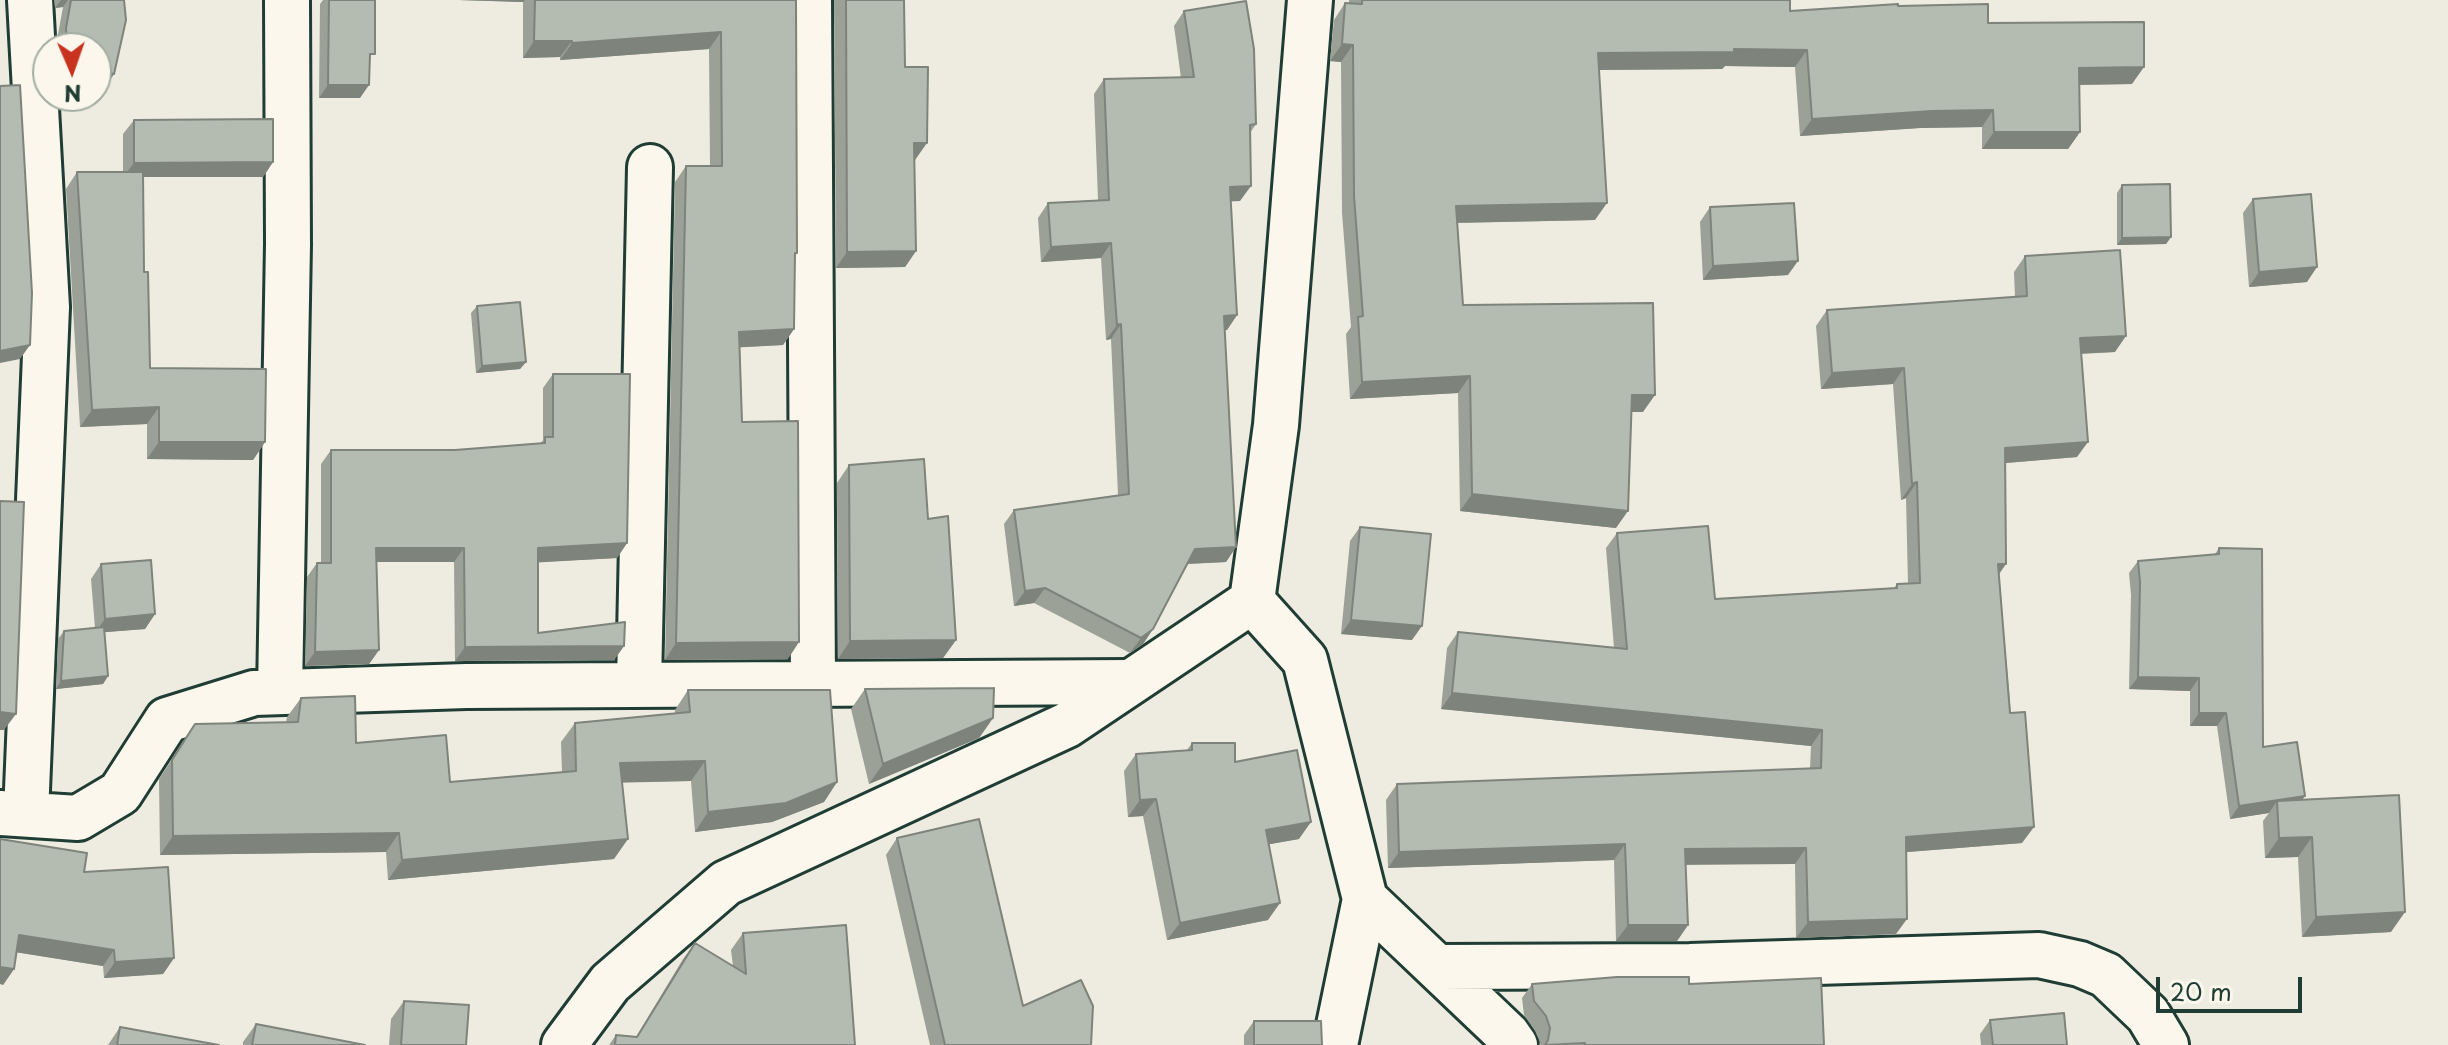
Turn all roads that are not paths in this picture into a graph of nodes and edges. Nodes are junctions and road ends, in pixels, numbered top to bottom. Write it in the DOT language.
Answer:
graph roads {
  1 [pos="30,0"];
  2 [pos="287,0"];
  3 [pos="809,0"];
  4 [pos="1310,0"];
  5 [pos="650,167"];
  6 [pos="1252,601"];
  7 [pos="1130,682"];
  8 [pos="813,683"];
  9 [pos="639,684"];
  10 [pos="280,692"];
  11 [pos="13,814"];
  12 [pos="1365,899"];
  13 [pos="1437,967"];
  14 [pos="564,1045"];
  15 [pos="1335,1045"];
  16 [pos="1515,1045"];
  17 [pos="2166,1045"];
  1 -- 11 [label="street"];
  2 -- 10 [label="street"];
  3 -- 8 [label="street"];
  4 -- 6 [label="street"];
  5 -- 9 [label="street"];
  6 -- 7 [label="street"];
  6 -- 12 [label="street"];
  7 -- 8 [label="street"];
  7 -- 14 [label="street"];
  8 -- 9 [label="street"];
  9 -- 10 [label="street"];
  10 -- 11 [label="street"];
  12 -- 13 [label="street"];
  12 -- 15 [label="street"];
  13 -- 16 [label="street"];
  13 -- 17 [label="street"];
}
